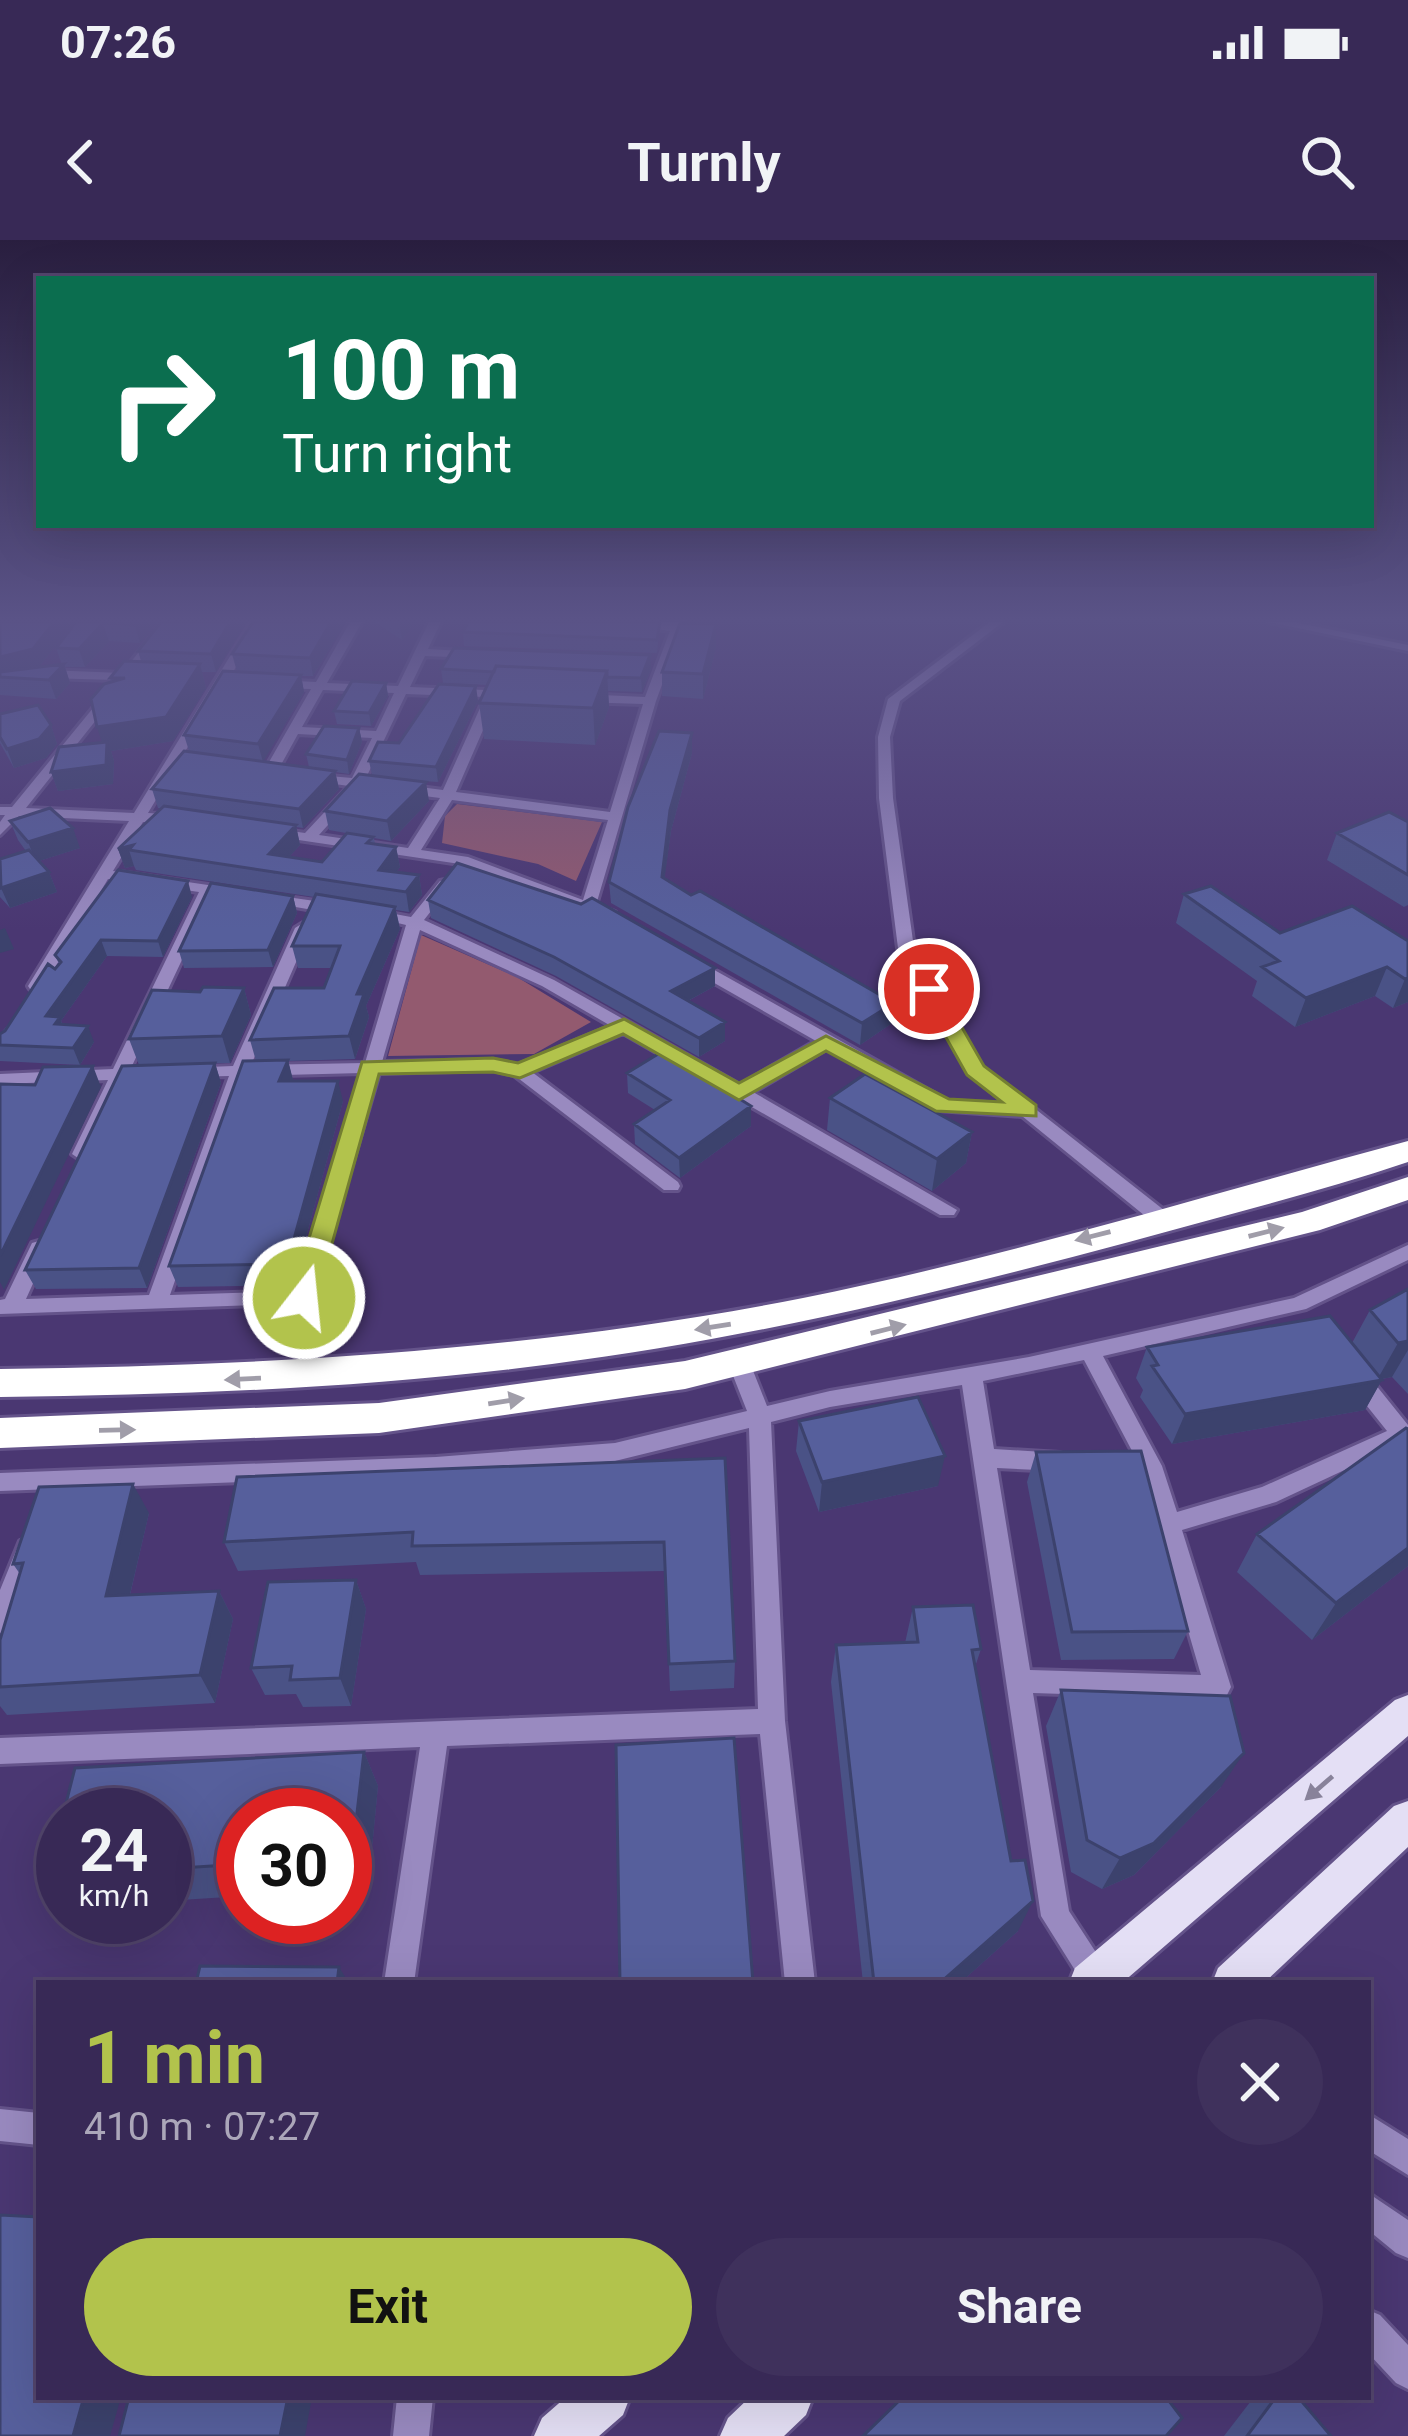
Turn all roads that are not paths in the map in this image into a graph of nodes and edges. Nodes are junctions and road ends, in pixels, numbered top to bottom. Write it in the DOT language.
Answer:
graph roads {
  1 [pos="85,724"];
  2 [pos="194,724"];
  3 [pos="296,724"];
  4 [pos="387,724"];
  5 [pos="479,724"];
  6 [pos="642,724"];
  7 [pos="887,724"];
  8 [pos="293,730"];
  9 [pos="382,735"];
  10 [pos="174,759"];
  11 [pos="194,761"];
  12 [pos="252,767"];
  13 [pos="272,769"];
  14 [pos="355,787"];
  15 [pos="446,799"];
  16 [pos="8,812"];
  17 [pos="139,815"];
  18 [pos="613,817"];
  19 [pos="205,822"];
  20 [pos="247,828"];
  21 [pos="0,831"];
  22 [pos="309,837"];
  23 [pos="412,852"];
  24 [pos="464,860"];
  25 [pos="105,874"];
  26 [pos="208,889"];
  27 [pos="590,903"];
  28 [pos="313,905"];
  29 [pos="415,922"];
  30 [pos="631,928"];
  31 [pos="672,952"];
  32 [pos="23,1007"];
  33 [pos="624,1025"];
  34 [pos="826,1042"];
  35 [pos="370,1067"];
  36 [pos="520,1071"];
  37 [pos="238,1072"];
  38 [pos="118,1073"];
  39 [pos="0,1079"];
  40 [pos="739,1093"];
  41 [pos="1028,1111"];
  42 [pos="1408,1151"];
  43 [pos="70,1179"];
  44 [pos="671,1186"];
  45 [pos="1408,1188"];
  46 [pos="947,1210"];
  47 [pos="1162,1219"];
  48 [pos="50,1222"];
  49 [pos="1408,1252"];
  50 [pos="157,1302"];
  51 [pos="6,1307"];
  52 [pos="1090,1351"];
  53 [pos="1342,1360"];
  54 [pos="739,1363"];
  55 [pos="971,1375"];
  56 [pos="0,1382"];
  57 [pos="760,1417"];
  58 [pos="0,1433"];
  59 [pos="1404,1437"];
  60 [pos="984,1458"];
  61 [pos="1079,1462"];
  62 [pos="0,1482"];
  63 [pos="45,1500"];
  64 [pos="1169,1524"];
  65 [pos="0,1622"];
  66 [pos="1019,1682"];
  67 [pos="1408,1712"];
  68 [pos="772,1721"];
  69 [pos="435,1737"];
  70 [pos="0,1751"];
  71 [pos="1408,1820"];
  72 [pos="1251,1976"];
  73 [pos="399,1980"];
  74 [pos="800,1980"];
  75 [pos="1094,1980"];
  76 [pos="0,2126"];
  77 [pos="36,2129"];
  78 [pos="1371,2132"];
  79 [pos="1408,2159"];
  80 [pos="1371,2211"];
  81 [pos="1408,2241"];
  82 [pos="1371,2330"];
  83 [pos="1408,2371"];
  84 [pos="415,2400"];
  85 [pos="602,2400"];
  86 [pos="785,2400"];
  87 [pos="411,2436"];
  88 [pos="560,2436"];
  89 [pos="746,2436"];
  1 -- 16 [label="street"];
  2 -- 10 [label="street"];
  3 -- 8 [label="street"];
  4 -- 9 [label="street"];
  5 -- 15 [label="street"];
  6 -- 18 [label="street"];
  7 -- 41 [label="street"];
  8 -- 9 [label="street"];
  8 -- 13 [label="street"];
  9 -- 14 [label="street"];
  10 -- 11 [label="street"];
  10 -- 17 [label="street"];
  12 -- 13 [label="street"];
  13 -- 14 [label="street"];
  14 -- 15 [label="street"];
  14 -- 22 [label="street"];
  15 -- 18 [label="street"];
  15 -- 23 [label="street"];
  16 -- 17 [label="street"];
  16 -- 21 [label="street"];
  17 -- 19 [label="street"];
  17 -- 25 [label="street"];
  18 -- 27 [label="street"];
  20 -- 22 [label="street"];
  22 -- 23 [label="street"];
  23 -- 24 [label="street"];
  24 -- 27 [label="street"];
  24 -- 29 [label="street"];
  25 -- 26 [label="street"];
  25 -- 32 [label="street"];
  26 -- 28 [label="street"];
  26 -- 38 [label="street"];
  27 -- 30 [label="street"];
  28 -- 29 [label="street"];
  28 -- 37 [label="street"];
  29 -- 33 [label="street"];
  29 -- 35 [label="street"];
  31 -- 34 [label="street"];
  33 -- 36 [label="street"];
  33 -- 40 [label="street"];
  34 -- 40 [label="street"];
  34 -- 41 [label="street"];
  35 -- 36 [label="street"];
  35 -- 37 [label="street"];
  35 -- 50 [label="street"];
  36 -- 44 [label="street"];
  37 -- 38 [label="street"];
  37 -- 50 [label="street"];
  38 -- 39 [label="street"];
  38 -- 43 [label="street"];
  40 -- 46 [label="street"];
  41 -- 47 [label="street"];
  42 -- 47 [label="highway"];
  54 -- 45 [label="highway, one-way"];
  47 -- 56 [label="highway, one-way"];
  48 -- 51 [label="street"];
  49 -- 52 [label="street"];
  50 -- 51 [label="street"];
  52 -- 55 [label="street"];
  52 -- 64 [label="street"];
  53 -- 59 [label="street"];
  54 -- 57 [label="street"];
  58 -- 54 [label="highway, one-way"];
  55 -- 57 [label="street"];
  55 -- 60 [label="street"];
  57 -- 63 [label="street"];
  57 -- 68 [label="street"];
  59 -- 64 [label="street"];
  60 -- 61 [label="street"];
  60 -- 66 [label="street"];
  62 -- 63 [label="street"];
  63 -- 65 [label="street"];
  64 -- 66 [label="street"];
  66 -- 75 [label="street"];
  67 -- 75 [label="main road, one-way"];
  68 -- 69 [label="street"];
  68 -- 74 [label="street"];
  69 -- 70 [label="street"];
  69 -- 73 [label="street"];
  71 -- 72 [label="main road"];
  76 -- 77 [label="street"];
  78 -- 79 [label="street"];
  80 -- 81 [label="street"];
  82 -- 83 [label="street"];
  84 -- 87 [label="street"];
  85 -- 88 [label="main road"];
  86 -- 89 [label="main road"];
}
